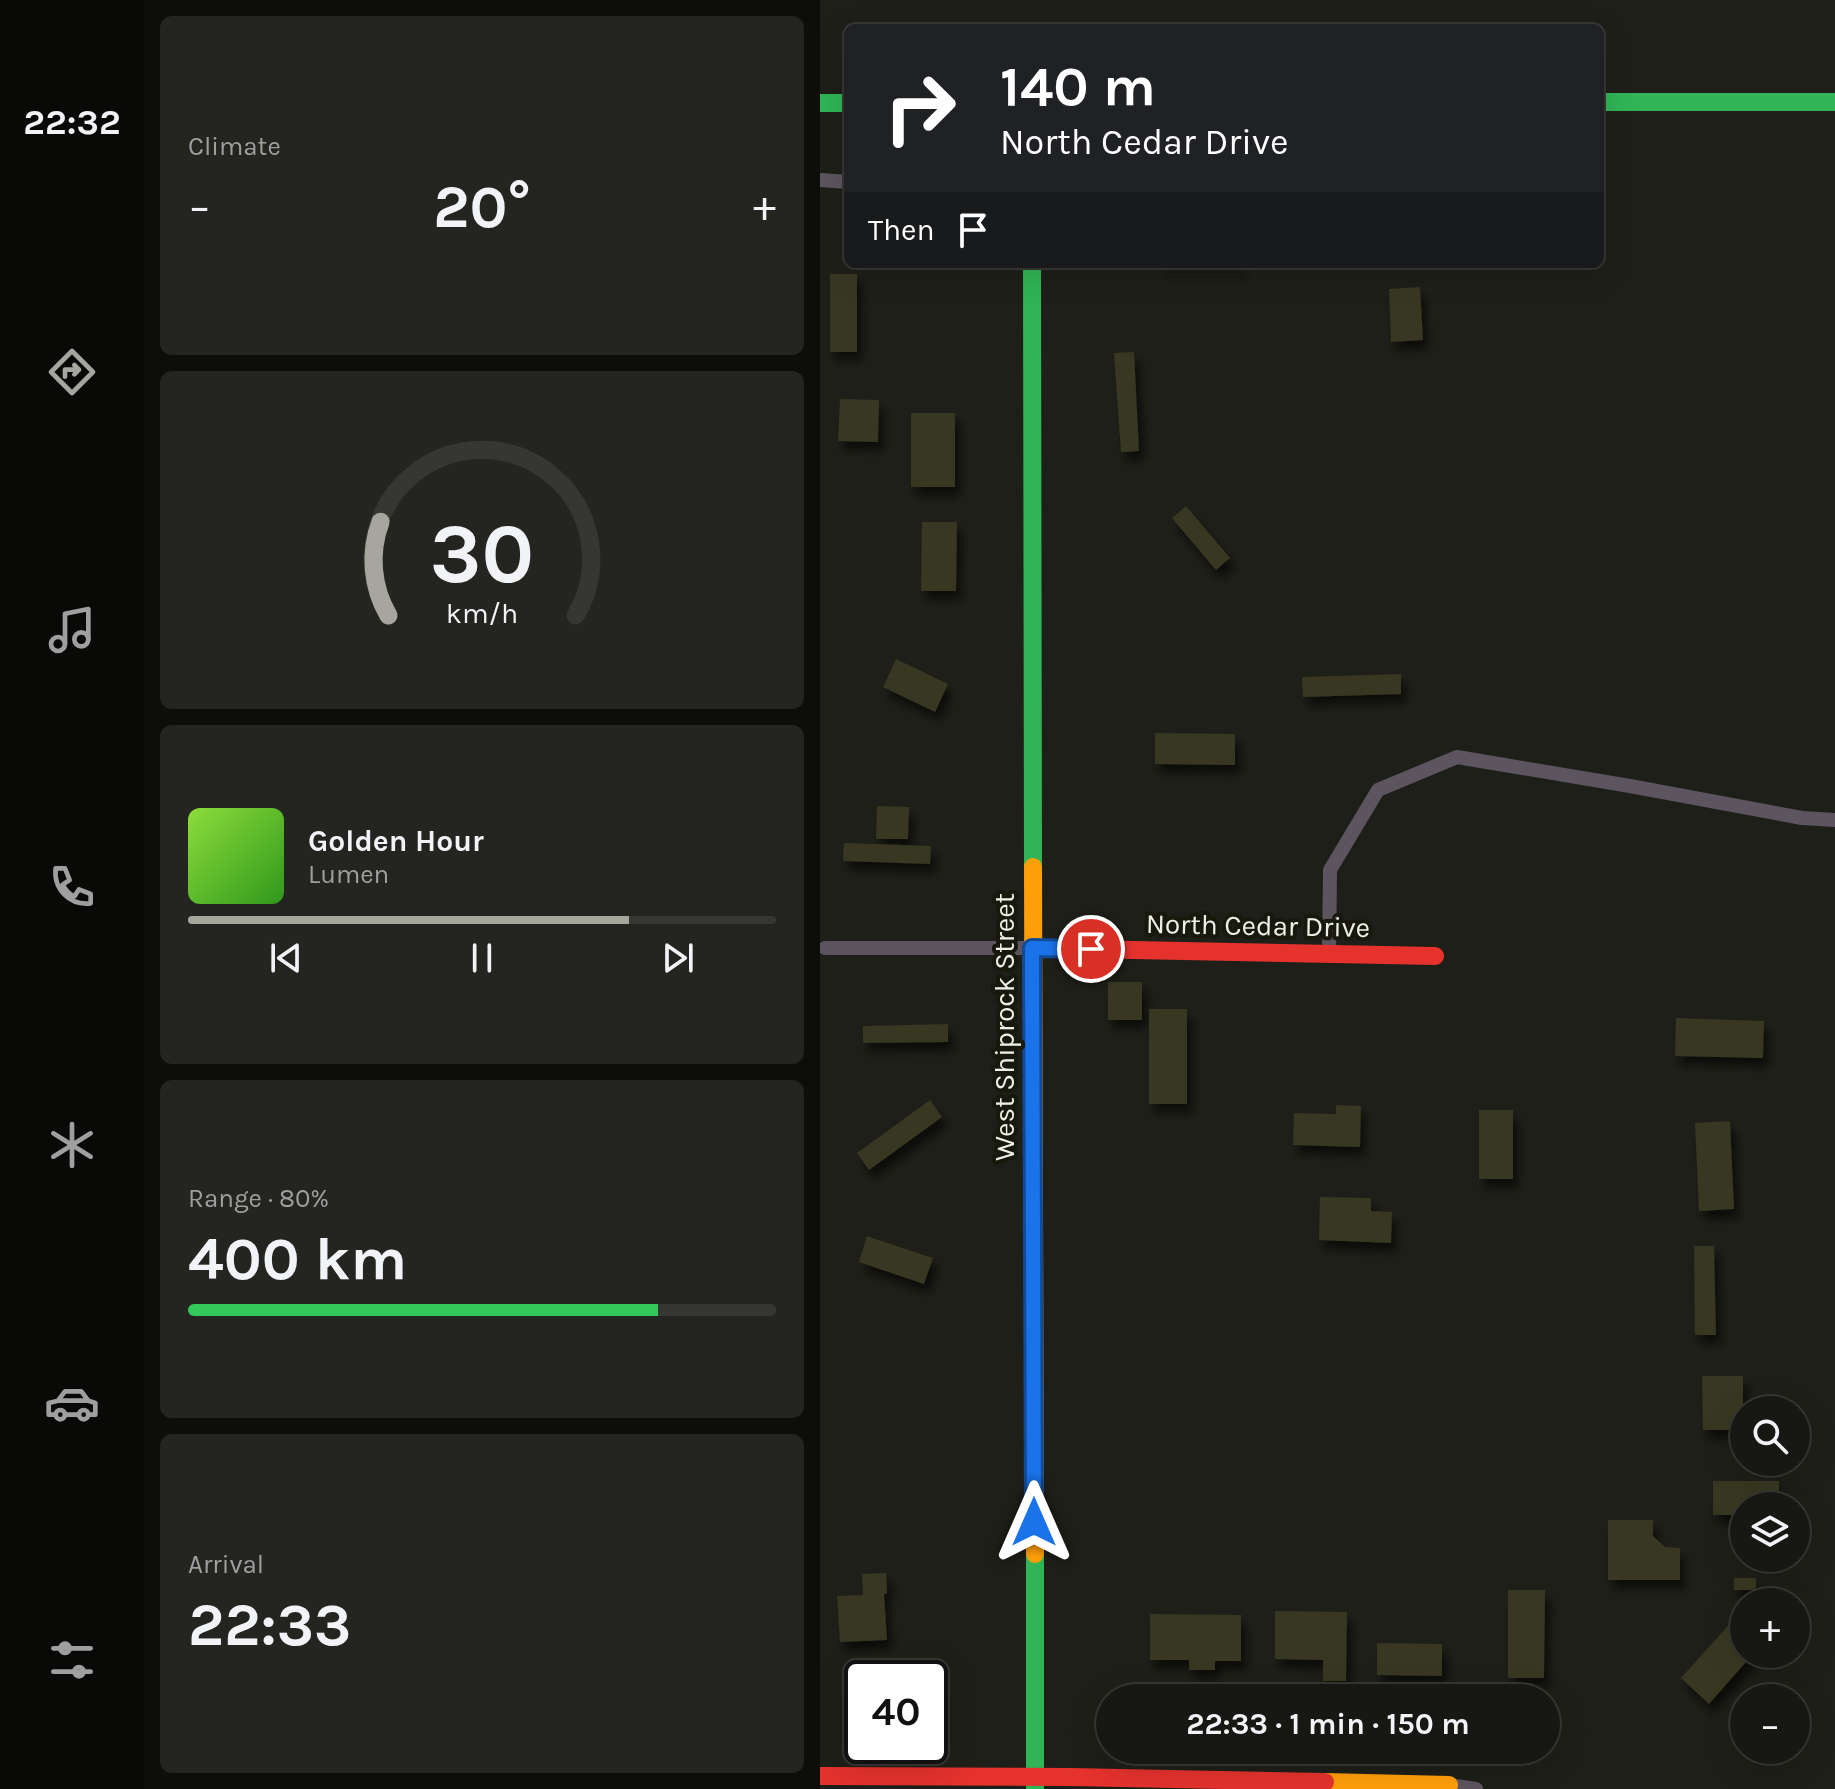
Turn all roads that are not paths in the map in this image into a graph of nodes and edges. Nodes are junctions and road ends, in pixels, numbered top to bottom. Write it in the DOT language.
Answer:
graph roads {
  1 [pos="1604,102"];
  2 [pos="1835,102"];
  3 [pos="820,103"];
  4 [pos="844,103"];
  5 [pos="820,180"];
  6 [pos="844,182"];
  7 [pos="1032,268"];
  8 [pos="1835,820"];
  9 [pos="825,948"];
  10 [pos="1032,948"];
  11 [pos="1329,954"];
  12 [pos="1435,956"];
  13 [pos="820,1776"];
  14 [pos="1035,1783"];
  15 [pos="1450,1787"];
  16 [pos="1476,1789"];
  1 -- 2 [label="street"];
  3 -- 4 [label="street"];
  5 -- 6 [label="lane"];
  7 -- 10 [label="street, West Shiprock Street"];
  8 -- 11 [label="lane"];
  9 -- 10 [label="lane"];
  10 -- 11 [label="street, North Cedar Drive"];
  10 -- 14 [label="street, West Shiprock Street"];
  11 -- 12 [label="street, North Cedar Drive"];
  13 -- 14 [label="street"];
  14 -- 15 [label="street"];
  15 -- 16 [label="lane"];
}
